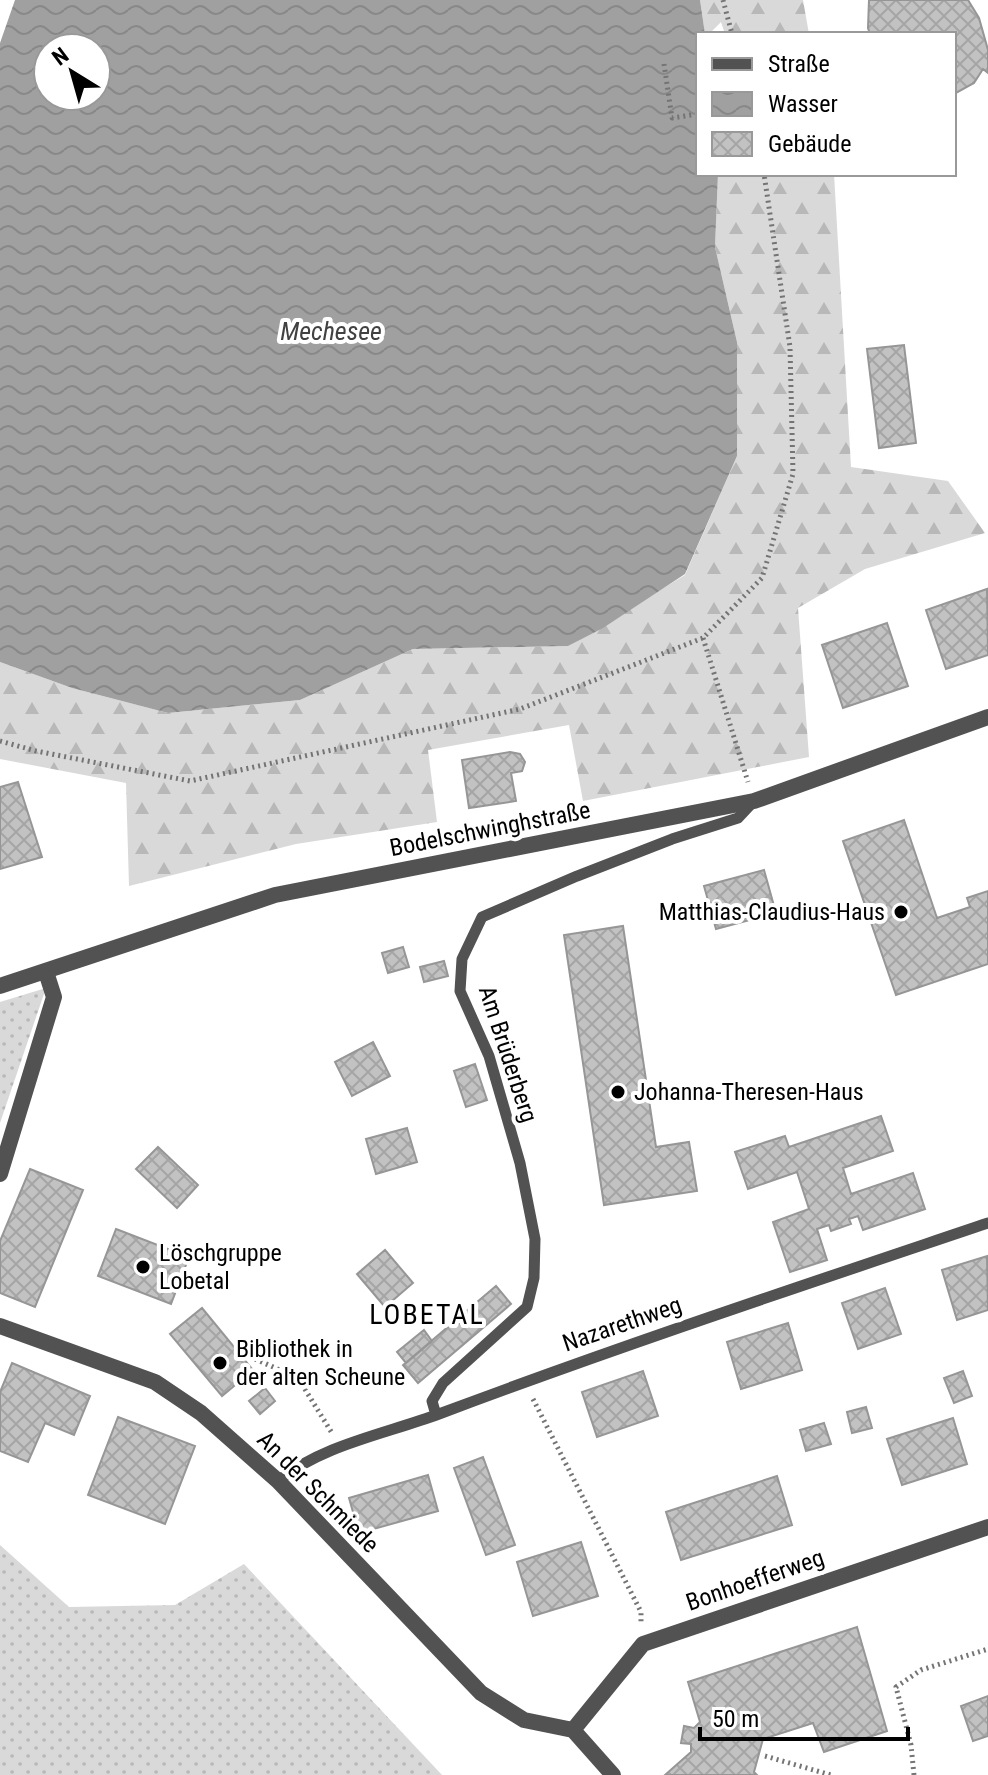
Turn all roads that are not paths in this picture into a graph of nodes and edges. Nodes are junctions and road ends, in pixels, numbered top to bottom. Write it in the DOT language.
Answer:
graph roads {
  1 [pos="988,717"];
  2 [pos="754,801"];
  3 [pos="46,972"];
  4 [pos="0,986"];
  5 [pos="0,1174"];
  6 [pos="988,1223"];
  7 [pos="0,1326"];
  8 [pos="436,1415"];
  9 [pos="278,1481"];
  10 [pos="988,1527"];
  11 [pos="573,1730"];
  12 [pos="613,1775"];
  1 -- 2 [label="street, Bodelschwinghstraße"];
  2 -- 3 [label="street, Bodelschwinghstraße"];
  2 -- 8 [label="lane, Am Brüderberg"];
  3 -- 4 [label="street, Bodelschwinghstraße"];
  3 -- 5 [label="street"];
  6 -- 8 [label="lane, Nazarethweg"];
  7 -- 9 [label="street, An der Schmiede"];
  8 -- 9 [label="lane, Nazarethweg"];
  9 -- 11 [label="street, An der Schmiede"];
  10 -- 11 [label="street, Bonhoefferweg"];
  11 -- 12 [label="street"];
}
